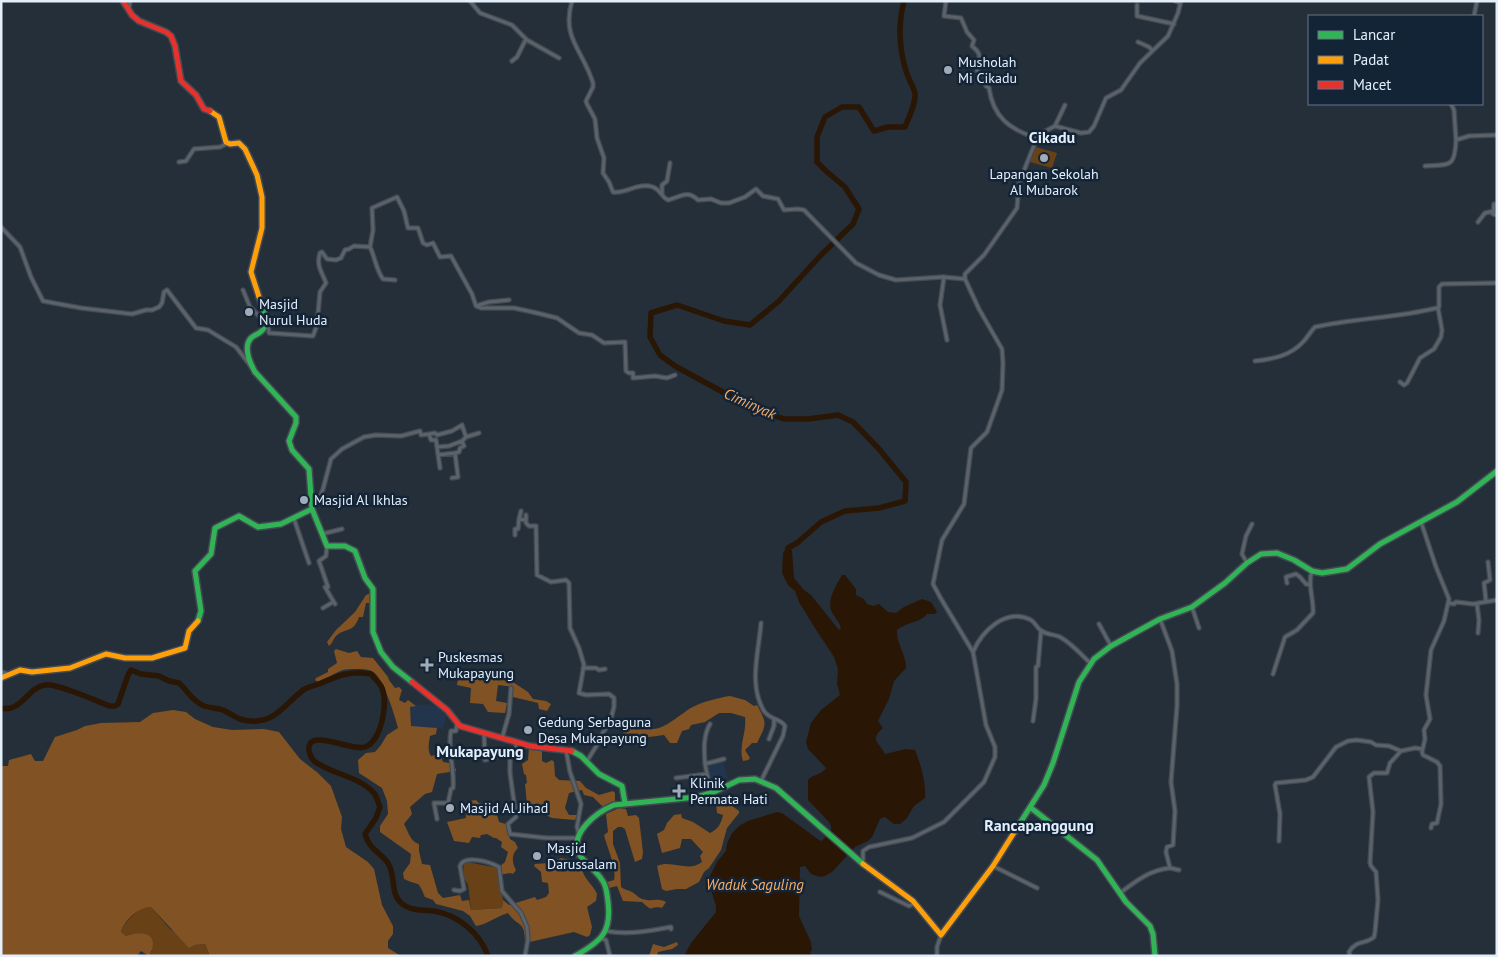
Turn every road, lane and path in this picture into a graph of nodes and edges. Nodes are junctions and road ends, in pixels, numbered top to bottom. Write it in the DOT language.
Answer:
graph roads {
  1 [pos="124,1"];
  2 [pos="130,1"];
  3 [pos="470,1"];
  4 [pos="476,1"];
  5 [pos="572,1"];
  6 [pos="946,1"];
  7 [pos="1175,1"];
  8 [pos="1478,1"];
  9 [pos="1180,2"];
  10 [pos="1137,5"];
  11 [pos="476,8"];
  12 [pos="129,11"];
  13 [pos="1474,15"];
  14 [pos="1174,24"];
  15 [pos="528,40"];
  16 [pos="1138,42"];
  17 [pos="1152,50"];
  18 [pos="559,58"];
  19 [pos="512,61"];
  20 [pos="1065,105"];
  21 [pos="1452,105"];
  22 [pos="1055,126"];
  23 [pos="1497,135"];
  24 [pos="1037,138"];
  25 [pos="1456,140"];
  26 [pos="228,143"];
  27 [pos="179,162"];
  28 [pos="670,163"];
  29 [pos="1425,166"];
  30 [pos="662,194"];
  31 [pos="1494,204"];
  32 [pos="1494,211"];
  33 [pos="1497,215"];
  34 [pos="1478,222"];
  35 [pos="1,227"];
  36 [pos="370,246"];
  37 [pos="944,277"];
  38 [pos="964,279"];
  39 [pos="395,280"];
  40 [pos="1497,283"];
  41 [pos="243,290"];
  42 [pos="510,300"];
  43 [pos="476,306"];
  44 [pos="1438,308"];
  45 [pos="264,322"];
  46 [pos="947,340"];
  47 [pos="1255,361"];
  48 [pos="253,370"];
  49 [pos="675,375"];
  50 [pos="1400,382"];
  51 [pos="479,433"];
  52 [pos="429,434"];
  53 [pos="466,437"];
  54 [pos="462,441"];
  55 [pos="437,447"];
  56 [pos="455,453"];
  57 [pos="438,456"];
  58 [pos="440,468"];
  59 [pos="1497,471"];
  60 [pos="452,478"];
  61 [pos="311,500"];
  62 [pos="312,509"];
  63 [pos="521,511"];
  64 [pos="526,515"];
  65 [pos="294,519"];
  66 [pos="519,519"];
  67 [pos="525,520"];
  68 [pos="1422,522"];
  69 [pos="1252,524"];
  70 [pos="342,529"];
  71 [pos="322,534"];
  72 [pos="515,535"];
  73 [pos="327,546"];
  74 [pos="1488,562"];
  75 [pos="309,563"];
  76 [pos="1247,563"];
  77 [pos="1312,571"];
  78 [pos="1287,583"];
  79 [pos="1310,585"];
  80 [pos="1497,600"];
  81 [pos="1486,601"];
  82 [pos="1449,603"];
  83 [pos="1477,604"];
  84 [pos="1192,607"];
  85 [pos="323,608"];
  86 [pos="1160,619"];
  87 [pos="761,623"];
  88 [pos="1099,624"];
  89 [pos="1199,628"];
  90 [pos="1041,631"];
  91 [pos="1478,633"];
  92 [pos="1111,646"];
  93 [pos="973,652"];
  94 [pos="1090,663"];
  95 [pos="584,668"];
  96 [pos="605,669"];
  97 [pos="1,672"];
  98 [pos="10,674"];
  99 [pos="1273,674"];
  100 [pos="1,678"];
  101 [pos="512,688"];
  102 [pos="774,719"];
  103 [pos="1033,721"];
  104 [pos="457,723"];
  105 [pos="710,724"];
  106 [pos="484,734"];
  107 [pos="502,738"];
  108 [pos="769,739"];
  109 [pos="516,742"];
  110 [pos="1422,749"];
  111 [pos="566,750"];
  112 [pos="1401,751"];
  113 [pos="510,753"];
  114 [pos="724,759"];
  115 [pos="587,761"];
  116 [pos="706,764"];
  117 [pos="708,774"];
  118 [pos="676,778"];
  119 [pos="762,779"];
  120 [pos="711,793"];
  121 [pos="625,803"];
  122 [pos="1030,807"];
  123 [pos="437,819"];
  124 [pos="1431,828"];
  125 [pos="578,836"];
  126 [pos="1279,841"];
  127 [pos="861,863"];
  128 [pos="993,866"];
  129 [pos="1170,868"];
  130 [pos="1179,870"];
  131 [pos="1037,888"];
  132 [pos="454,890"];
  133 [pos="880,892"];
  134 [pos="1120,893"];
  135 [pos="915,903"];
  136 [pos="672,929"];
  137 [pos="606,931"];
  138 [pos="941,935"];
  139 [pos="602,939"];
  140 [pos="524,956"];
  141 [pos="575,956"];
  142 [pos="610,956"];
  143 [pos="937,956"];
  144 [pos="1155,956"];
  145 [pos="1350,956"];
  1 -- 12 [label="main road"];
  2 -- 12 [label="street"];
  3 -- 11 [label="street"];
  4 -- 11 [label="street"];
  5 -- 30 [label="street"];
  6 -- 24 [label="street"];
  7 -- 9 [label="street"];
  8 -- 13 [label="street"];
  9 -- 14 [label="street"];
  10 -- 14 [label="street"];
  11 -- 15 [label="street"];
  12 -- 26 [label="main road"];
  14 -- 17 [label="street"];
  15 -- 18 [label="street"];
  15 -- 19 [label="street"];
  16 -- 17 [label="street"];
  17 -- 22 [label="street"];
  20 -- 22 [label="street"];
  21 -- 25 [label="street"];
  22 -- 24 [label="street"];
  23 -- 25 [label="street"];
  24 -- 38 [label="street"];
  25 -- 29 [label="street"];
  26 -- 27 [label="street"];
  26 -- 45 [label="main road"];
  28 -- 30 [label="street"];
  30 -- 37 [label="street"];
  31 -- 32 [label="street"];
  32 -- 33 [label="street"];
  32 -- 34 [label="street"];
  35 -- 48 [label="street"];
  36 -- 39 [label="street"];
  36 -- 43 [label="street"];
  36 -- 45 [label="street"];
  37 -- 38 [label="street"];
  37 -- 46 [label="street"];
  38 -- 93 [label="street"];
  40 -- 44 [label="street"];
  41 -- 45 [label="street"];
  42 -- 43 [label="street"];
  43 -- 49 [label="street"];
  44 -- 47 [label="street"];
  44 -- 50 [label="street"];
  45 -- 48 [label="main road"];
  48 -- 61 [label="main road"];
  51 -- 53 [label="street"];
  52 -- 53 [label="street"];
  52 -- 55 [label="street"];
  52 -- 61 [label="street"];
  53 -- 54 [label="street"];
  54 -- 55 [label="street"];
  54 -- 56 [label="street"];
  55 -- 57 [label="street"];
  56 -- 57 [label="street"];
  56 -- 60 [label="street"];
  57 -- 58 [label="street"];
  59 -- 68 [label="main road"];
  61 -- 62 [label="main road"];
  62 -- 65 [label="main road"];
  62 -- 71 [label="main road"];
  63 -- 66 [label="street"];
  64 -- 67 [label="street"];
  65 -- 75 [label="street"];
  65 -- 98 [label="main road"];
  66 -- 67 [label="street"];
  66 -- 72 [label="street"];
  67 -- 95 [label="street"];
  68 -- 77 [label="main road"];
  68 -- 82 [label="street"];
  69 -- 76 [label="street"];
  70 -- 71 [label="street"];
  71 -- 73 [label="main road"];
  73 -- 85 [label="street"];
  73 -- 104 [label="main road"];
  74 -- 81 [label="street"];
  76 -- 77 [label="main road"];
  76 -- 84 [label="main road"];
  77 -- 79 [label="street"];
  78 -- 79 [label="street"];
  79 -- 99 [label="street"];
  80 -- 81 [label="street"];
  81 -- 83 [label="street"];
  82 -- 83 [label="street"];
  82 -- 110 [label="street"];
  83 -- 91 [label="street"];
  84 -- 86 [label="main road"];
  84 -- 89 [label="street"];
  86 -- 92 [label="main road"];
  86 -- 129 [label="street"];
  87 -- 102 [label="street"];
  88 -- 92 [label="street"];
  90 -- 93 [label="street"];
  90 -- 94 [label="street"];
  90 -- 103 [label="street"];
  92 -- 94 [label="main road"];
  93 -- 127 [label="street"];
  94 -- 122 [label="main road"];
  95 -- 96 [label="street"];
  95 -- 115 [label="street"];
  97 -- 98 [label="street"];
  98 -- 100 [label="main road"];
  101 -- 107 [label="street"];
  102 -- 108 [label="street"];
  102 -- 119 [label="street"];
  104 -- 106 [label="main road"];
  104 -- 123 [label="street"];
  105 -- 116 [label="street"];
  106 -- 107 [label="main road"];
  106 -- 113 [label="street"];
  107 -- 109 [label="main road"];
  109 -- 111 [label="main road"];
  109 -- 113 [label="street"];
  110 -- 112 [label="street"];
  110 -- 124 [label="street"];
  111 -- 115 [label="main road"];
  111 -- 125 [label="street"];
  112 -- 126 [label="street"];
  112 -- 145 [label="street"];
  113 -- 125 [label="street"];
  114 -- 116 [label="street"];
  115 -- 121 [label="main road"];
  116 -- 117 [label="street"];
  117 -- 118 [label="street"];
  117 -- 120 [label="street"];
  119 -- 120 [label="main road"];
  119 -- 127 [label="main road"];
  120 -- 121 [label="main road"];
  121 -- 125 [label="main road"];
  122 -- 128 [label="main road"];
  122 -- 134 [label="main road"];
  125 -- 137 [label="main road"];
  127 -- 135 [label="main road"];
  128 -- 131 [label="street"];
  128 -- 138 [label="main road"];
  129 -- 130 [label="street"];
  129 -- 134 [label="street"];
  132 -- 140 [label="street"];
  133 -- 135 [label="street"];
  134 -- 144 [label="main road"];
  135 -- 138 [label="main road"];
  136 -- 137 [label="street"];
  137 -- 139 [label="main road"];
  138 -- 143 [label="street"];
  139 -- 141 [label="main road"];
  139 -- 142 [label="street"];
}
